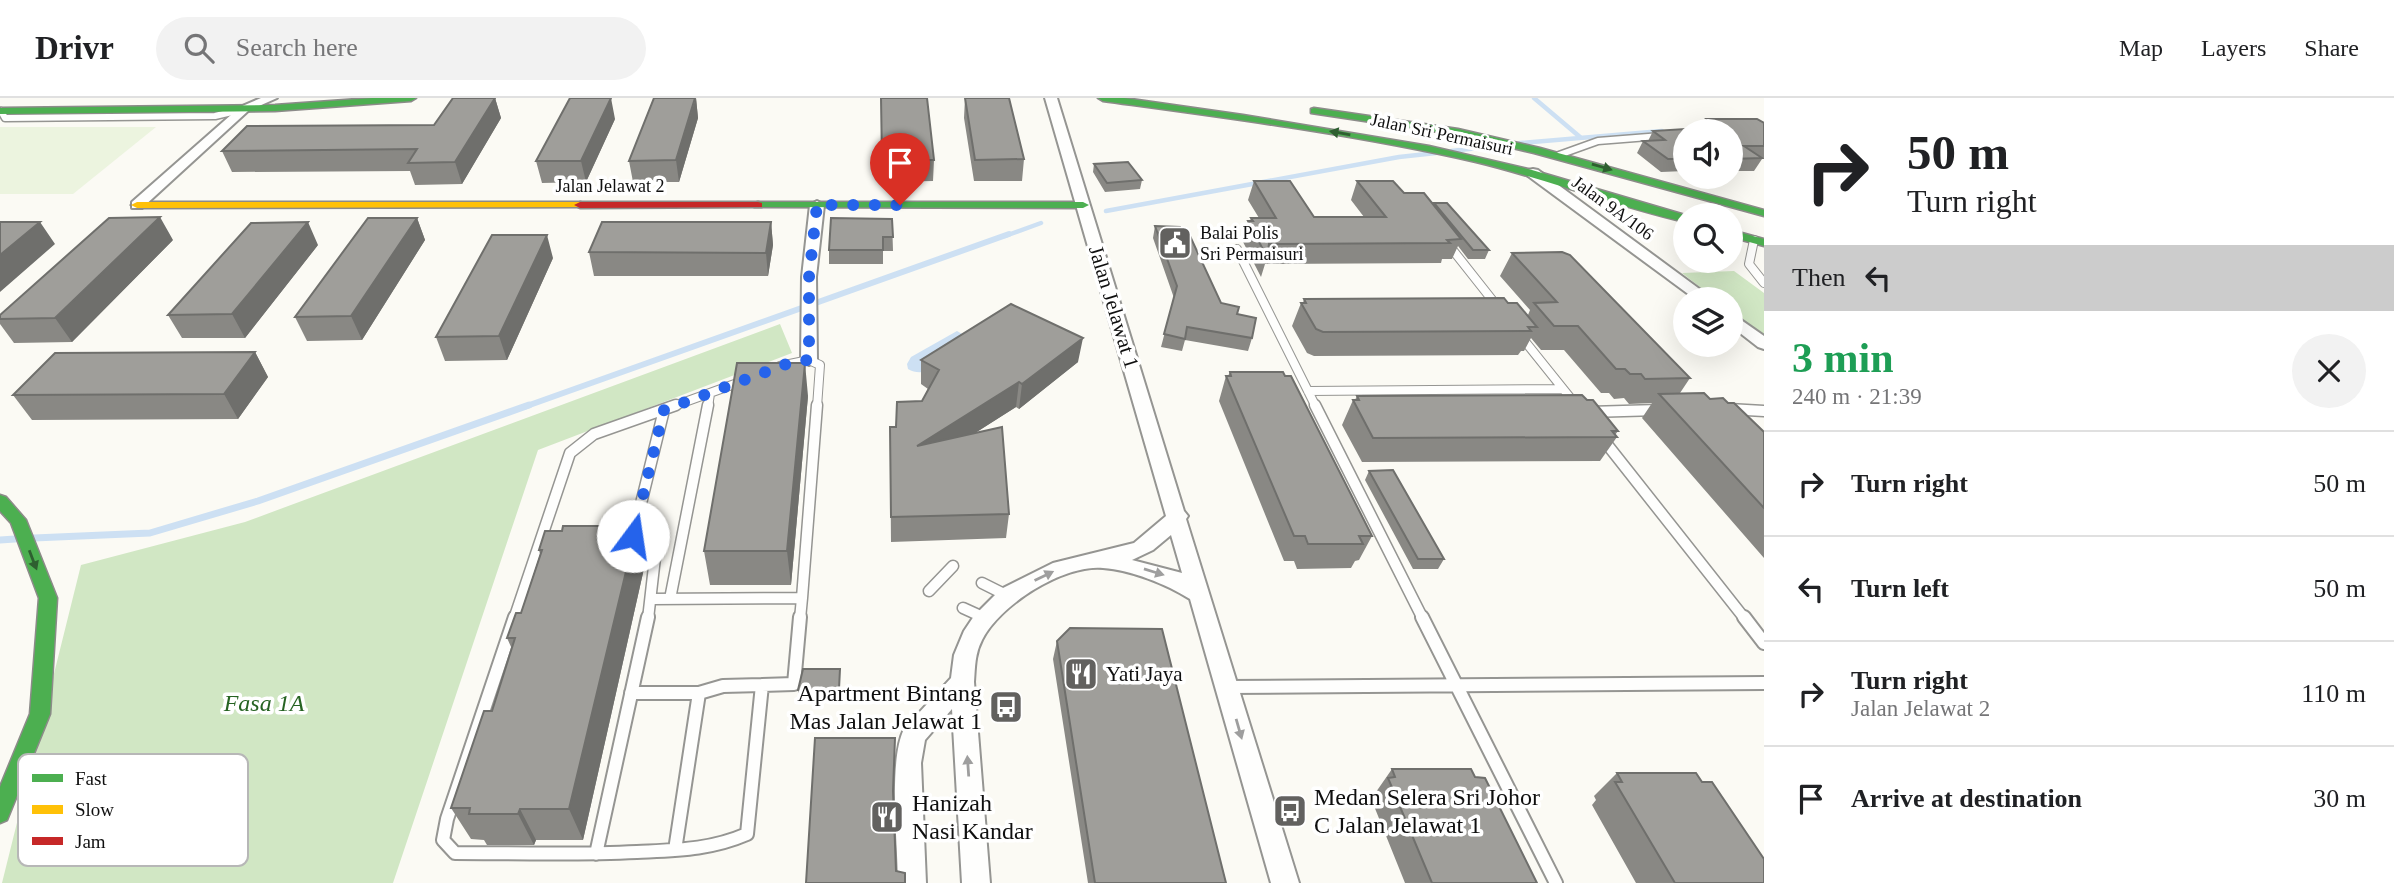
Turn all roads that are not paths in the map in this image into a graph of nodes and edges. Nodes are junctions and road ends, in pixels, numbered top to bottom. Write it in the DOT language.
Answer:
graph roads {
  1 [pos="317,98"];
  2 [pos="411,98"];
  3 [pos="1051,98"];
  4 [pos="1103,98"];
  5 [pos="1213,98"];
  6 [pos="270,99"];
  7 [pos="0,103"];
  8 [pos="244,109"];
  9 [pos="0,111"];
  10 [pos="1258,112"];
  11 [pos="1663,136"];
  12 [pos="1559,155"];
  13 [pos="1533,173"];
  14 [pos="137,205"];
  15 [pos="817,205"];
  16 [pos="1083,205"];
  17 [pos="1764,213"];
  18 [pos="1673,215"];
  19 [pos="1443,239"];
  20 [pos="1759,242"];
  21 [pos="1237,248"];
  22 [pos="1764,282"];
  23 [pos="1689,287"];
  24 [pos="1503,314"];
  25 [pos="1512,325"];
  26 [pos="1743,327"];
  27 [pos="1764,344"];
  28 [pos="809,360"];
  29 [pos="1563,389"];
  30 [pos="1308,391"];
  31 [pos="710,394"];
  32 [pos="1723,409"];
  33 [pos="664,410"];
  34 [pos="1665,410"];
  35 [pos="1764,411"];
  36 [pos="1582,412"];
  37 [pos="1590,423"];
  38 [pos="1599,434"];
  39 [pos="0,501"];
  40 [pos="1178,516"];
  41 [pos="1105,560"];
  42 [pos="953,566"];
  43 [pos="982,583"];
  44 [pos="929,591"];
  45 [pos="1199,594"];
  46 [pos="1008,596"];
  47 [pos="802,598"];
  48 [pos="652,599"];
  49 [pos="670,599"];
  50 [pos="963,608"];
  51 [pos="985,618"];
  52 [pos="1764,643"];
  53 [pos="962,682"];
  54 [pos="1764,683"];
  55 [pos="762,685"];
  56 [pos="1457,686"];
  57 [pos="1227,687"];
  58 [pos="631,693"];
  59 [pos="699,693"];
  60 [pos="24,754"];
  61 [pos="18,768"];
  62 [pos="0,813"];
  63 [pos="675,850"];
  64 [pos="596,854"];
  65 [pos="912,883"];
  66 [pos="976,883"];
  67 [pos="1285,883"];
  68 [pos="1556,883"];
  1 -- 6 [label="main road"];
  2 -- 8 [label="main road"];
  3 -- 16 [label="street, Jalan Jelawat 1"];
  4 -- 10 [label="main road, Jalan Sri Permaisuri"];
  5 -- 10 [label="main road, Jalan Sri Permaisuri"];
  6 -- 7 [label="main road"];
  6 -- 8 [label="street"];
  8 -- 9 [label="main road"];
  8 -- 14 [label="street"];
  10 -- 12 [label="main road, Jalan Sri Permaisuri"];
  13 -- 10 [label="main road, Jalan Sri Permaisuri, one-way"];
  11 -- 12 [label="lane"];
  12 -- 17 [label="main road, Jalan Sri Permaisuri, one-way"];
  13 -- 18 [label="main road, Jalan Sri Permaisuri"];
  13 -- 23 [label="street, Jalan 9A/106"];
  14 -- 15 [label="main road, Jalan Jelawat 2"];
  15 -- 16 [label="main road, Jalan Jelawat 2"];
  15 -- 28 [label="street"];
  16 -- 40 [label="street, Jalan Jelawat 1"];
  19 -- 24 [label="lane"];
  20 -- 22 [label="lane"];
  21 -- 30 [label="lane"];
  25 -- 29 [label="lane"];
  26 -- 27 [label="street"];
  28 -- 31 [label="lane"];
  28 -- 47 [label="lane"];
  29 -- 30 [label="lane"];
  29 -- 36 [label="lane"];
  30 -- 56 [label="lane"];
  31 -- 33 [label="lane"];
  31 -- 49 [label="lane"];
  32 -- 35 [label="lane"];
  33 -- 48 [label="lane"];
  33 -- 64 [label="lane"];
  34 -- 36 [label="lane"];
  36 -- 37 [label="lane"];
  38 -- 52 [label="lane"];
  39 -- 60 [label="main road, one-way"];
  40 -- 41 [label="street"];
  40 -- 45 [label="street, Jalan Jelawat 1"];
  41 -- 45 [label="street, one-way"];
  46 -- 41 [label="street, one-way"];
  42 -- 44 [label="lane"];
  43 -- 46 [label="lane"];
  45 -- 57 [label="street, Jalan Jelawat 1"];
  46 -- 51 [label="street"];
  47 -- 49 [label="lane"];
  47 -- 55 [label="lane"];
  48 -- 49 [label="lane"];
  48 -- 58 [label="lane"];
  50 -- 51 [label="lane"];
  51 -- 53 [label="street"];
  53 -- 65 [label="street"];
  66 -- 53 [label="street, one-way"];
  54 -- 56 [label="lane"];
  55 -- 59 [label="lane"];
  55 -- 63 [label="lane"];
  56 -- 57 [label="lane"];
  56 -- 68 [label="lane"];
  57 -- 67 [label="street, Jalan Jelawat 1, one-way"];
  58 -- 59 [label="lane"];
  58 -- 64 [label="lane"];
  59 -- 63 [label="lane"];
  61 -- 62 [label="main road, one-way"];
  63 -- 64 [label="lane"];
}
